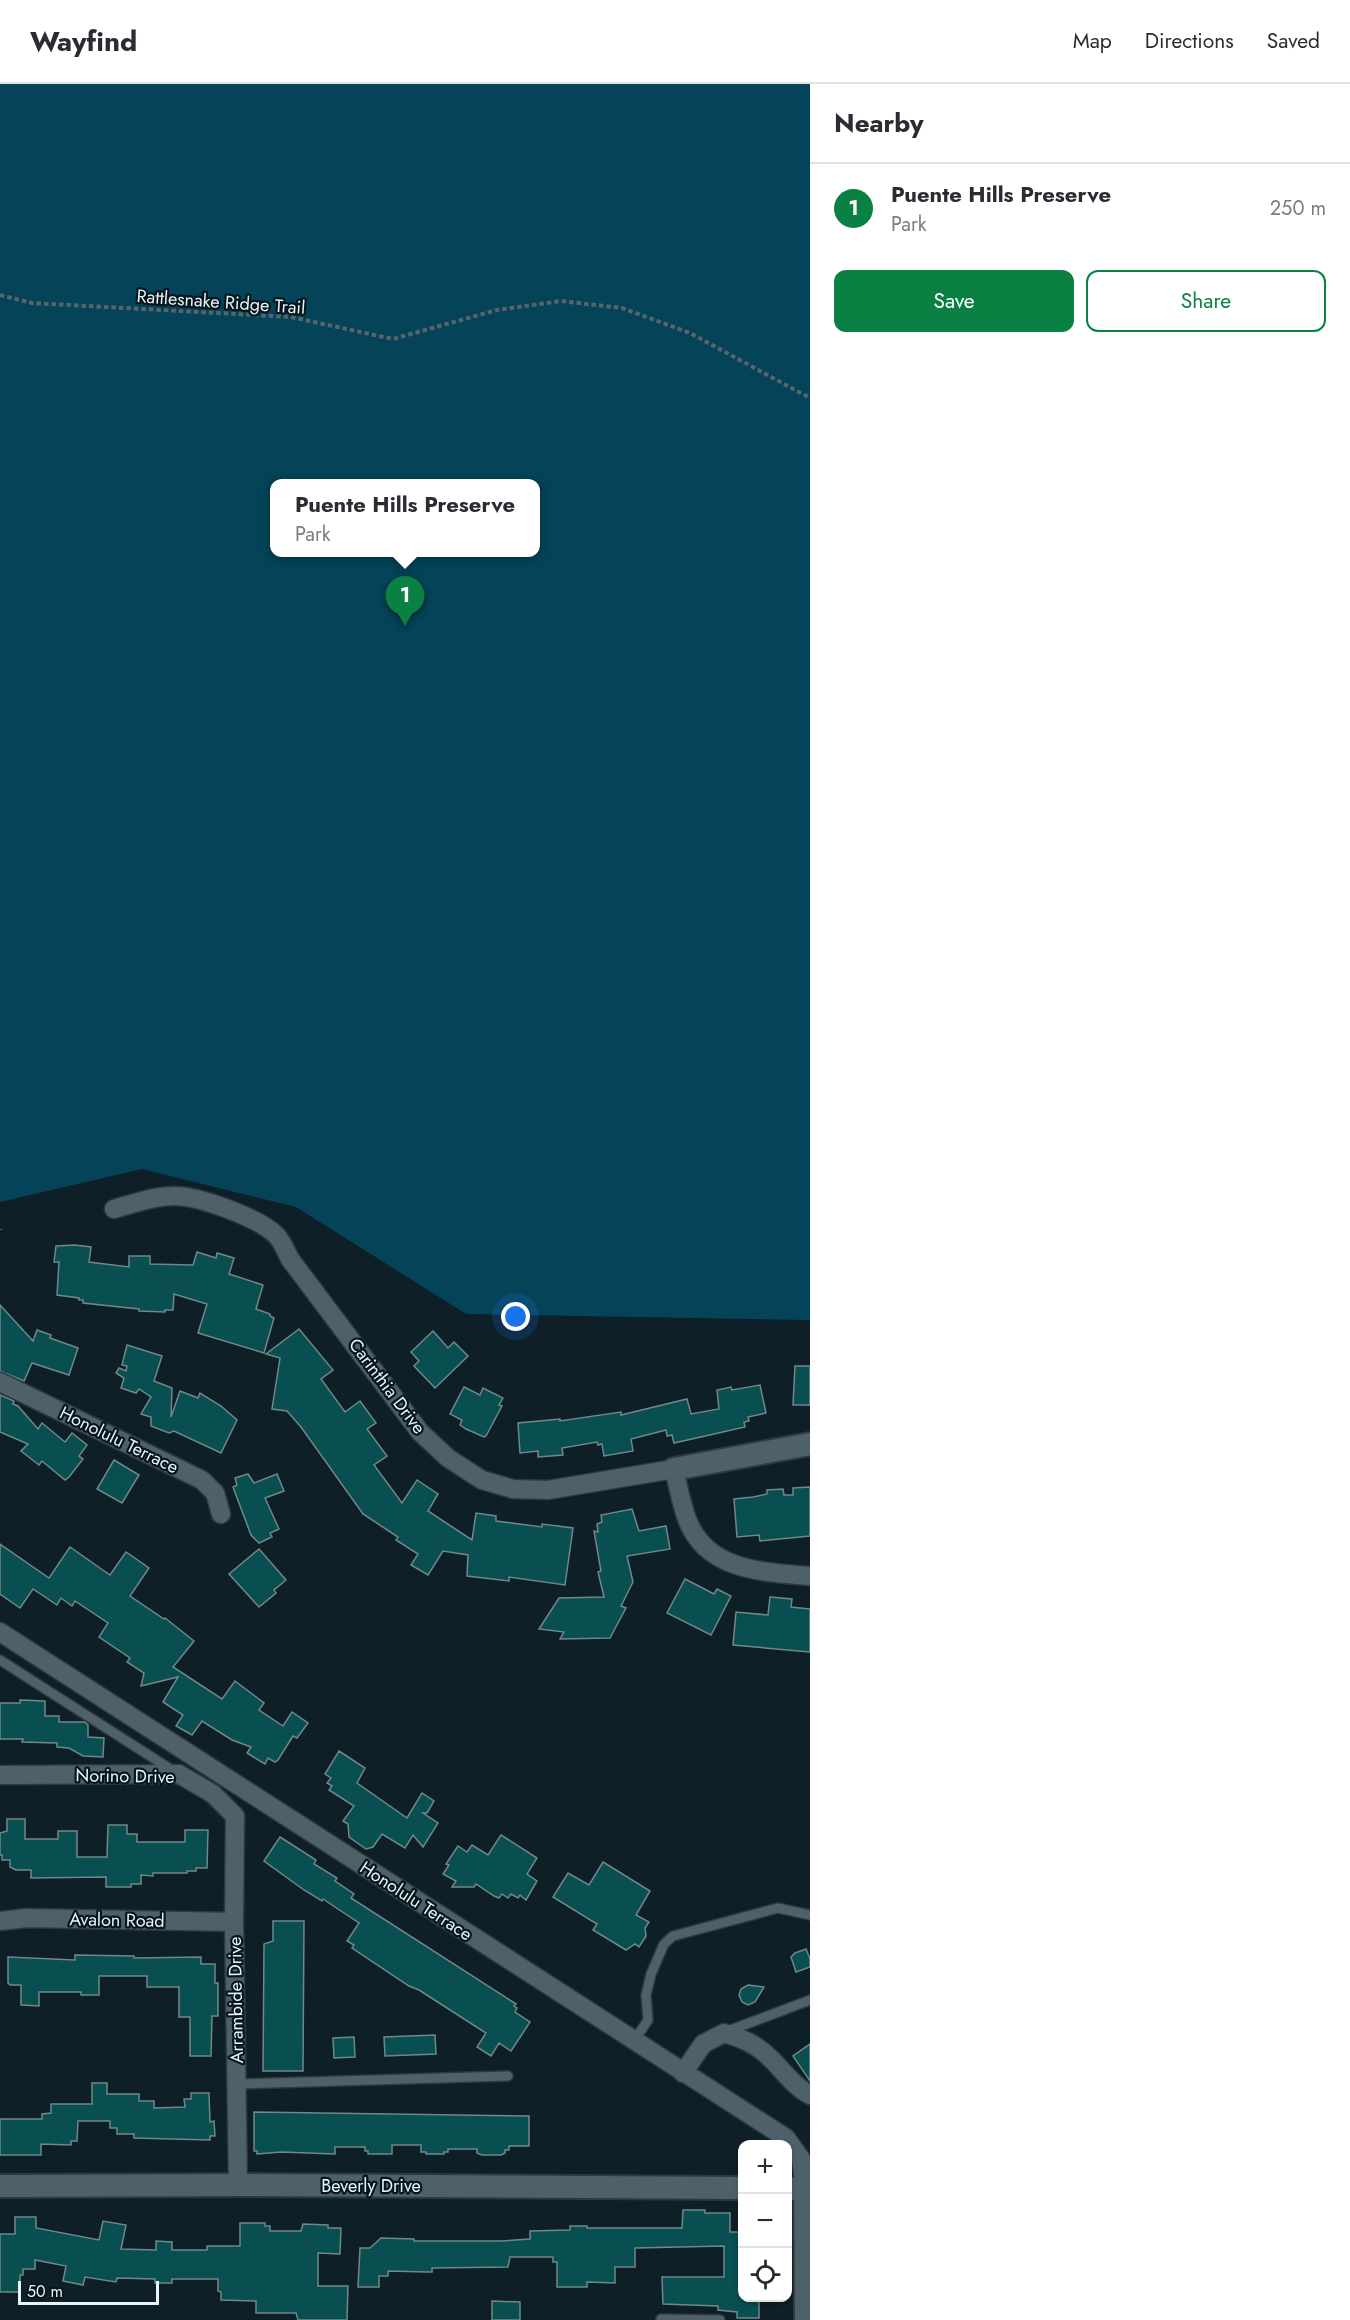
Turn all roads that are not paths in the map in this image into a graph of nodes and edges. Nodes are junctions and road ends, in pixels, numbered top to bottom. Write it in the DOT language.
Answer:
graph roads {
  1 [pos="114,1209"];
  2 [pos="0,1382"];
  3 [pos="810,1444"];
  4 [pos="674,1469"];
  5 [pos="221,1514"];
  6 [pos="810,1576"];
  7 [pos="0,1632"];
  8 [pos="0,1660"];
  9 [pos="179,1774"];
  10 [pos="0,1775"];
  11 [pos="235,1816"];
  12 [pos="810,1915"];
  13 [pos="0,1921"];
  14 [pos="234,1922"];
  15 [pos="810,2000"];
  16 [pos="724,2033"];
  17 [pos="633,2042"];
  18 [pos="683,2073"];
  19 [pos="508,2076"];
  20 [pos="237,2084"];
  21 [pos="810,2096"];
  22 [pos="238,2185"];
  23 [pos="0,2186"];
  24 [pos="738,2188"];
  25 [pos="796,2189"];
  26 [pos="662,2319"];
  27 [pos="720,2320"];
  28 [pos="806,2320"];
  1 -- 4 [label="street, Carinthia Drive"];
  2 -- 5 [label="street, Honolulu Terrace"];
  3 -- 4 [label="street, Carinthia Drive"];
  4 -- 6 [label="street"];
  7 -- 17 [label="street, Honolulu Terrace"];
  8 -- 9 [label="lane"];
  9 -- 10 [label="street, Norino Drive"];
  9 -- 11 [label="street, Norino Drive"];
  11 -- 14 [label="street, Arrambide Drive"];
  12 -- 17 [label="lane"];
  13 -- 14 [label="street, Avalon Road"];
  14 -- 20 [label="street, Arrambide Drive"];
  15 -- 16 [label="lane"];
  16 -- 18 [label="street"];
  16 -- 21 [label="street"];
  17 -- 18 [label="street, Honolulu Terrace"];
  18 -- 25 [label="street, Honolulu Terrace"];
  19 -- 20 [label="lane"];
  20 -- 22 [label="street, Arrambide Drive"];
  22 -- 23 [label="street, Beverly Drive"];
  22 -- 24 [label="street, Beverly Drive"];
  25 -- 28 [label="street"];
  26 -- 27 [label="lane"];
}
